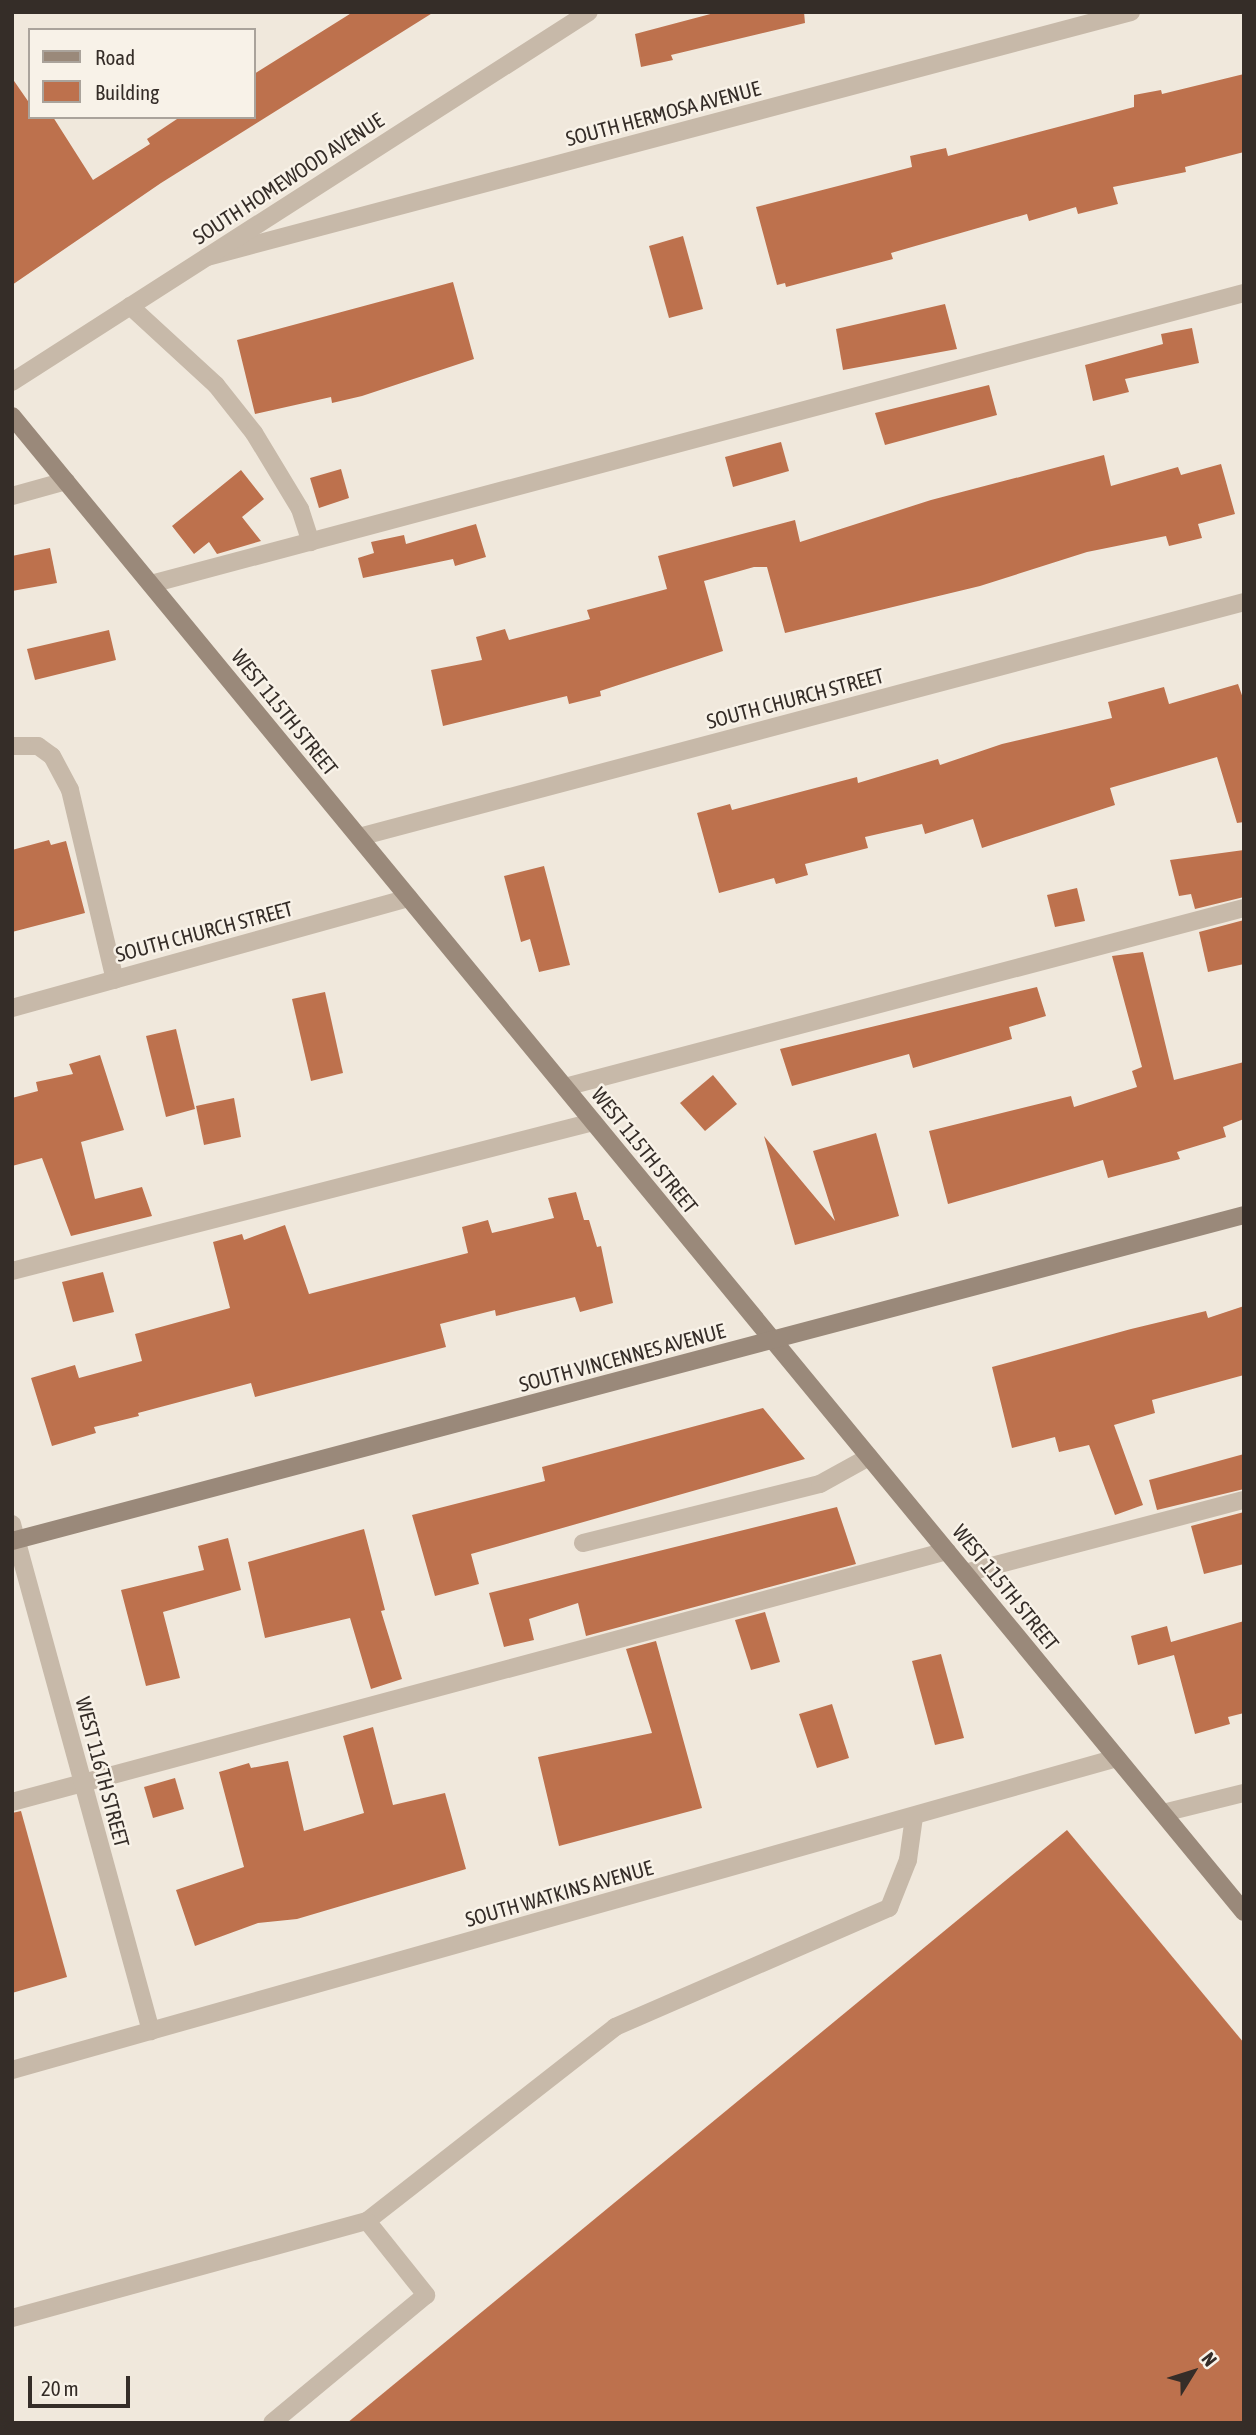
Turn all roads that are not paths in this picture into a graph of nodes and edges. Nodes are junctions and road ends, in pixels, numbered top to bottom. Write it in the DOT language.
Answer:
graph roads {
  1 [pos="589,12"];
  2 [pos="1130,12"];
  3 [pos="207,257"];
  4 [pos="1244,292"];
  5 [pos="130,306"];
  6 [pos="12,382"];
  7 [pos="12,416"];
  8 [pos="66,481"];
  9 [pos="12,496"];
  10 [pos="311,542"];
  11 [pos="150,584"];
  12 [pos="1244,602"];
  13 [pos="12,746"];
  14 [pos="359,836"];
  15 [pos="409,898"];
  16 [pos="1244,908"];
  17 [pos="115,980"];
  18 [pos="12,1008"];
  19 [pos="565,1087"];
  20 [pos="593,1122"];
  21 [pos="1244,1215"];
  22 [pos="12,1271"];
  23 [pos="773,1340"];
  24 [pos="869,1457"];
  25 [pos="1244,1500"];
  26 [pos="14,1535"];
  27 [pos="583,1543"];
  28 [pos="947,1551"];
  29 [pos="965,1573"];
  30 [pos="1118,1758"];
  31 [pos="83,1783"];
  32 [pos="1244,1793"];
  33 [pos="12,1802"];
  34 [pos="1163,1813"];
  35 [pos="914,1817"];
  36 [pos="1244,1912"];
  37 [pos="151,2031"];
  38 [pos="12,2070"];
  39 [pos="368,2221"];
  40 [pos="12,2318"];
  41 [pos="272,2423"];
  1 -- 3 [label="street, SOUTH HOMEWOOD AVENUE"];
  2 -- 3 [label="street, SOUTH HERMOSA AVENUE"];
  3 -- 5 [label="street, SOUTH HOMEWOOD AVENUE"];
  4 -- 10 [label="street"];
  5 -- 6 [label="street, SOUTH HOMEWOOD AVENUE"];
  5 -- 10 [label="street"];
  7 -- 8 [label="street, WEST 115TH STREET"];
  8 -- 9 [label="street"];
  8 -- 11 [label="street, WEST 115TH STREET"];
  10 -- 11 [label="street"];
  11 -- 14 [label="street, WEST 115TH STREET"];
  12 -- 14 [label="street, SOUTH CHURCH STREET"];
  13 -- 17 [label="street"];
  14 -- 15 [label="street, WEST 115TH STREET"];
  15 -- 17 [label="street, SOUTH CHURCH STREET"];
  15 -- 19 [label="street, WEST 115TH STREET"];
  16 -- 19 [label="street"];
  17 -- 18 [label="street, SOUTH CHURCH STREET"];
  19 -- 20 [label="street, WEST 115TH STREET"];
  20 -- 22 [label="street"];
  20 -- 23 [label="street, WEST 115TH STREET"];
  21 -- 23 [label="street, SOUTH VINCENNES AVENUE"];
  23 -- 24 [label="street, WEST 115TH STREET"];
  23 -- 26 [label="street, SOUTH VINCENNES AVENUE"];
  24 -- 27 [label="street"];
  24 -- 28 [label="street, WEST 115TH STREET"];
  25 -- 29 [label="street"];
  26 -- 31 [label="street, WEST 116TH STREET"];
  28 -- 29 [label="street, WEST 115TH STREET"];
  28 -- 31 [label="street"];
  29 -- 30 [label="street, WEST 115TH STREET"];
  30 -- 34 [label="street, WEST 115TH STREET"];
  30 -- 35 [label="street, SOUTH WATKINS AVENUE"];
  31 -- 33 [label="street"];
  31 -- 37 [label="street, WEST 116TH STREET"];
  32 -- 34 [label="street"];
  34 -- 36 [label="street, WEST 115TH STREET"];
  35 -- 37 [label="street, SOUTH WATKINS AVENUE"];
  35 -- 39 [label="street"];
  37 -- 38 [label="street, SOUTH WATKINS AVENUE"];
  39 -- 40 [label="street"];
  39 -- 41 [label="street"];
}
